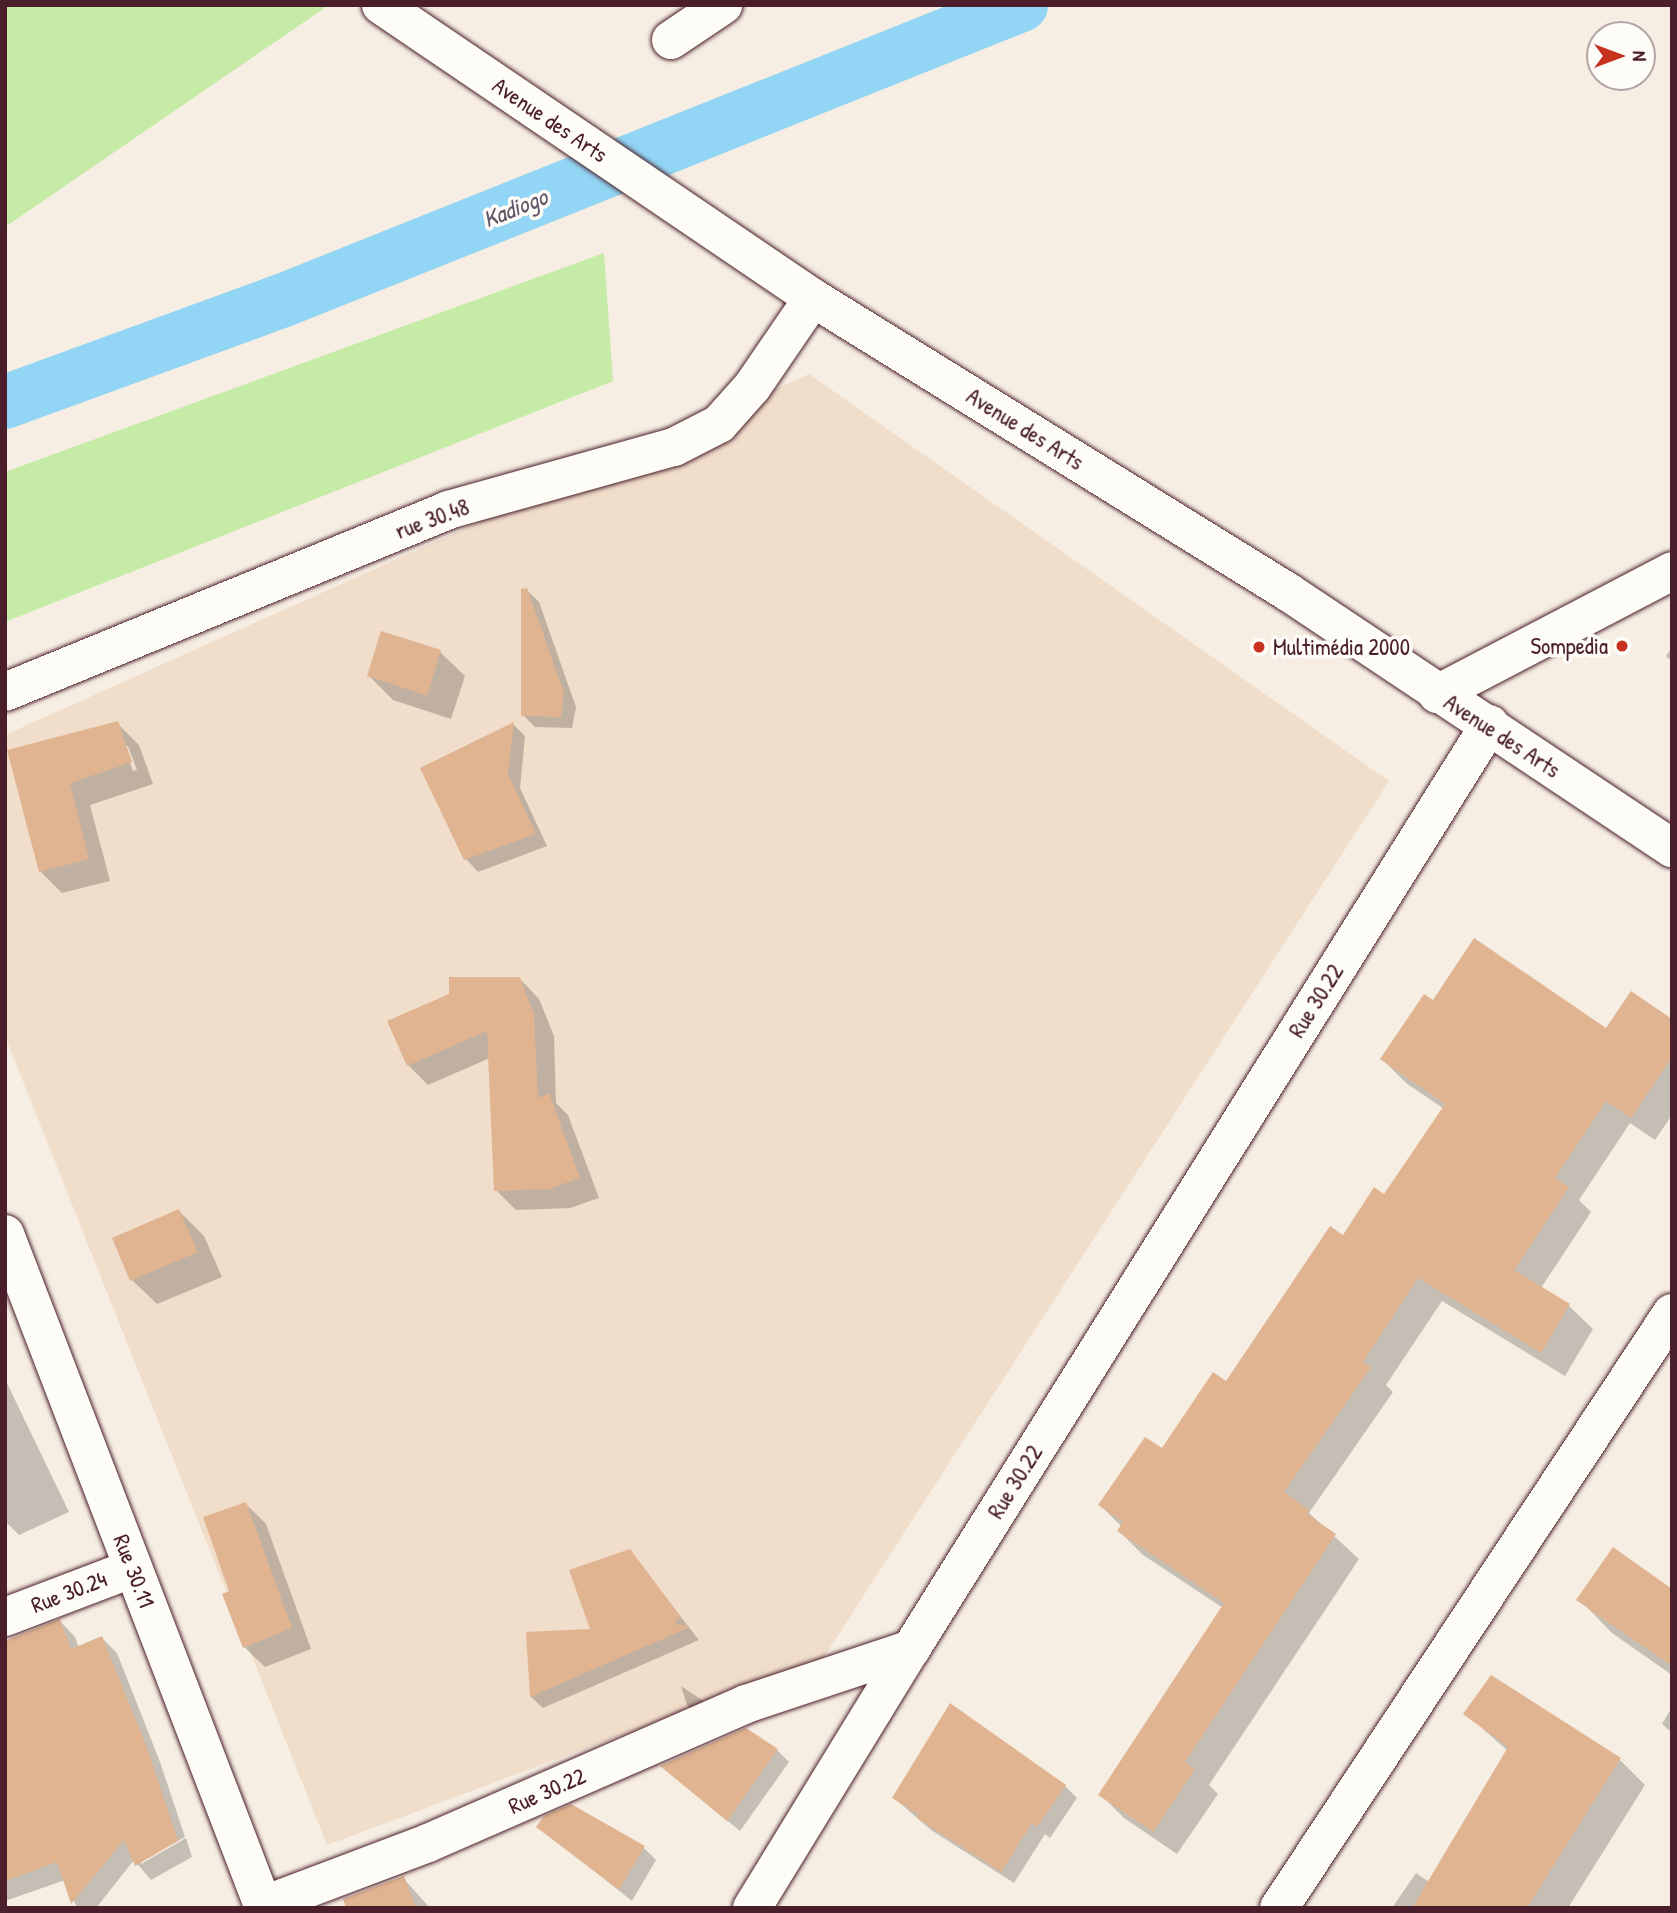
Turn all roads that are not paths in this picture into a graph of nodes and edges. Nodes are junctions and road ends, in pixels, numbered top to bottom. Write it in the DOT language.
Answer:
graph roads {
  1 [pos="381,5"];
  2 [pos="723,5"];
  3 [pos="671,40"];
  4 [pos="813,298"];
  5 [pos="1672,571"];
  6 [pos="5,692"];
  7 [pos="1437,694"];
  8 [pos="1490,724"];
  9 [pos="1672,848"];
  10 [pos="5,1234"];
  11 [pos="1672,1313"];
  12 [pos="133,1568"];
  13 [pos="5,1617"];
  14 [pos="911,1649"];
  15 [pos="264,1906"];
  16 [pos="752,1908"];
  17 [pos="1279,1908"];
  1 -- 4 [label="street, Avenue des Arts"];
  2 -- 3 [label="street"];
  4 -- 6 [label="street, rue 30.48"];
  4 -- 7 [label="street, Avenue des Arts"];
  5 -- 7 [label="street"];
  7 -- 8 [label="street, Avenue des Arts"];
  8 -- 9 [label="street, Avenue des Arts"];
  8 -- 14 [label="street, Rue 30.22"];
  10 -- 12 [label="street, Rue 30.11"];
  11 -- 17 [label="street"];
  12 -- 13 [label="street, Rue 30.24"];
  12 -- 15 [label="street, Rue 30.11"];
  14 -- 15 [label="street, Rue 30.22"];
  14 -- 16 [label="street"];
}
